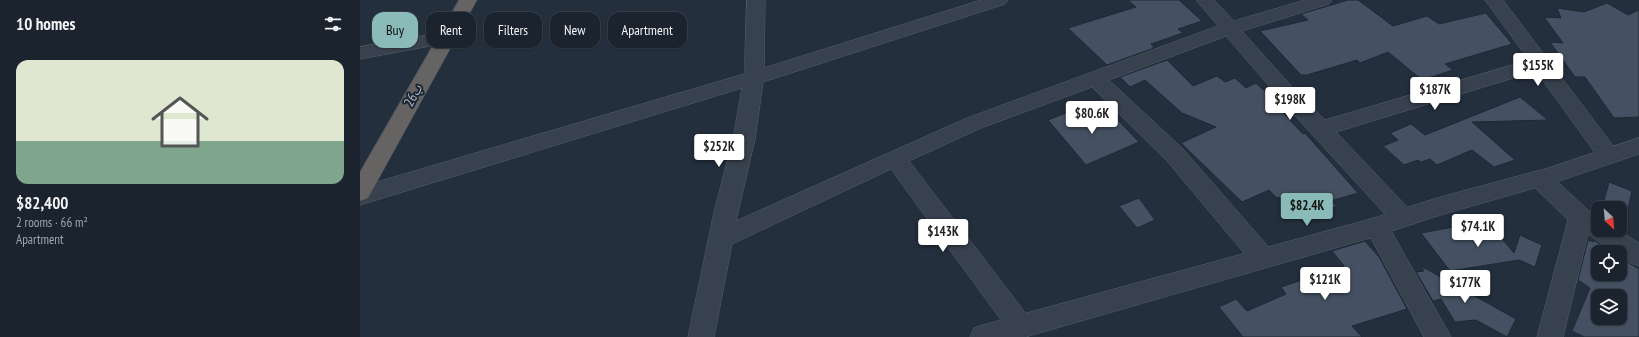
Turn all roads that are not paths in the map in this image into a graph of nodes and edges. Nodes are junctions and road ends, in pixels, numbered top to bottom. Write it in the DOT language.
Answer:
graph roads {
  1 [pos="468,0"];
  2 [pos="756,0"];
  3 [pos="999,0"];
  4 [pos="1205,0"];
  5 [pos="1323,0"];
  6 [pos="1494,0"];
  7 [pos="461,12"];
  8 [pos="1231,28"];
  9 [pos="426,41"];
  10 [pos="440,48"];
  11 [pos="360,53"];
  12 [pos="1540,63"];
  13 [pos="754,78"];
  14 [pos="1096,79"];
  15 [pos="1322,129"];
  16 [pos="1639,146"];
  17 [pos="1609,155"];
  18 [pos="895,158"];
  19 [pos="1540,178"];
  20 [pos="360,192"];
  21 [pos="360,196"];
  22 [pos="1402,217"];
  23 [pos="1591,225"];
  24 [pos="1377,227"];
  25 [pos="1591,229"];
  26 [pos="1609,237"];
  27 [pos="721,238"];
  28 [pos="1639,256"];
  29 [pos="1263,258"];
  30 [pos="1021,327"];
  31 [pos="701,337"];
  32 [pos="983,337"];
  33 [pos="1438,337"];
  34 [pos="1550,337"];
  1 -- 7 [label="highway, 26ب"];
  2 -- 13 [label="street"];
  3 -- 13 [label="street"];
  4 -- 8 [label="street"];
  5 -- 8 [label="street"];
  6 -- 12 [label="street"];
  8 -- 14 [label="street"];
  8 -- 15 [label="street"];
  9 -- 11 [label="street"];
  10 -- 20 [label="highway, 26ب"];
  12 -- 15 [label="street"];
  12 -- 17 [label="street"];
  13 -- 21 [label="street"];
  13 -- 27 [label="street"];
  14 -- 18 [label="street"];
  14 -- 29 [label="street"];
  15 -- 22 [label="street"];
  16 -- 17 [label="street"];
  17 -- 19 [label="street"];
  18 -- 27 [label="street"];
  18 -- 30 [label="street"];
  19 -- 22 [label="street"];
  19 -- 23 [label="street"];
  22 -- 24 [label="street"];
  24 -- 29 [label="street"];
  24 -- 33 [label="street"];
  25 -- 34 [label="street"];
  26 -- 28 [label="street"];
  27 -- 31 [label="street"];
  29 -- 30 [label="street"];
  30 -- 32 [label="street"];
}
